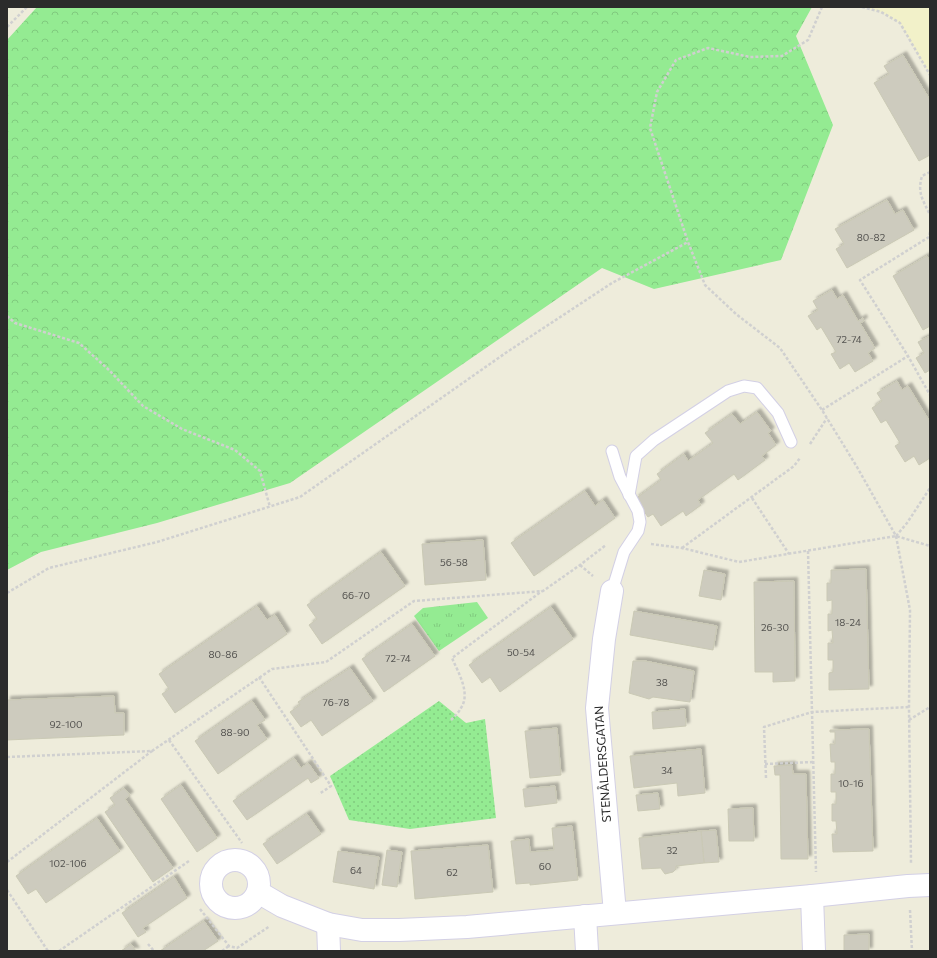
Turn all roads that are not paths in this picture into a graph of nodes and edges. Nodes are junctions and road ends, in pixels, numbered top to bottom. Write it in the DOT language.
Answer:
graph roads {
  1 [pos="791,442"];
  2 [pos="612,451"];
  3 [pos="629,495"];
  4 [pos="612,590"];
  5 [pos="930,885"];
  6 [pos="258,892"];
  7 [pos="814,896"];
  8 [pos="615,913"];
  9 [pos="585,916"];
  10 [pos="328,924"];
  11 [pos="329,951"];
  12 [pos="587,951"];
  13 [pos="814,951"];
  1 -- 3 [label="lane"];
  2 -- 3 [label="lane"];
  3 -- 4 [label="lane"];
  4 -- 8 [label="street, STENÅLDERSGATAN"];
  5 -- 7 [label="street"];
  6 -- 10 [label="street"];
  7 -- 8 [label="street"];
  7 -- 13 [label="street"];
  8 -- 9 [label="street"];
  9 -- 10 [label="street"];
  9 -- 12 [label="street"];
  10 -- 11 [label="street"];
}
